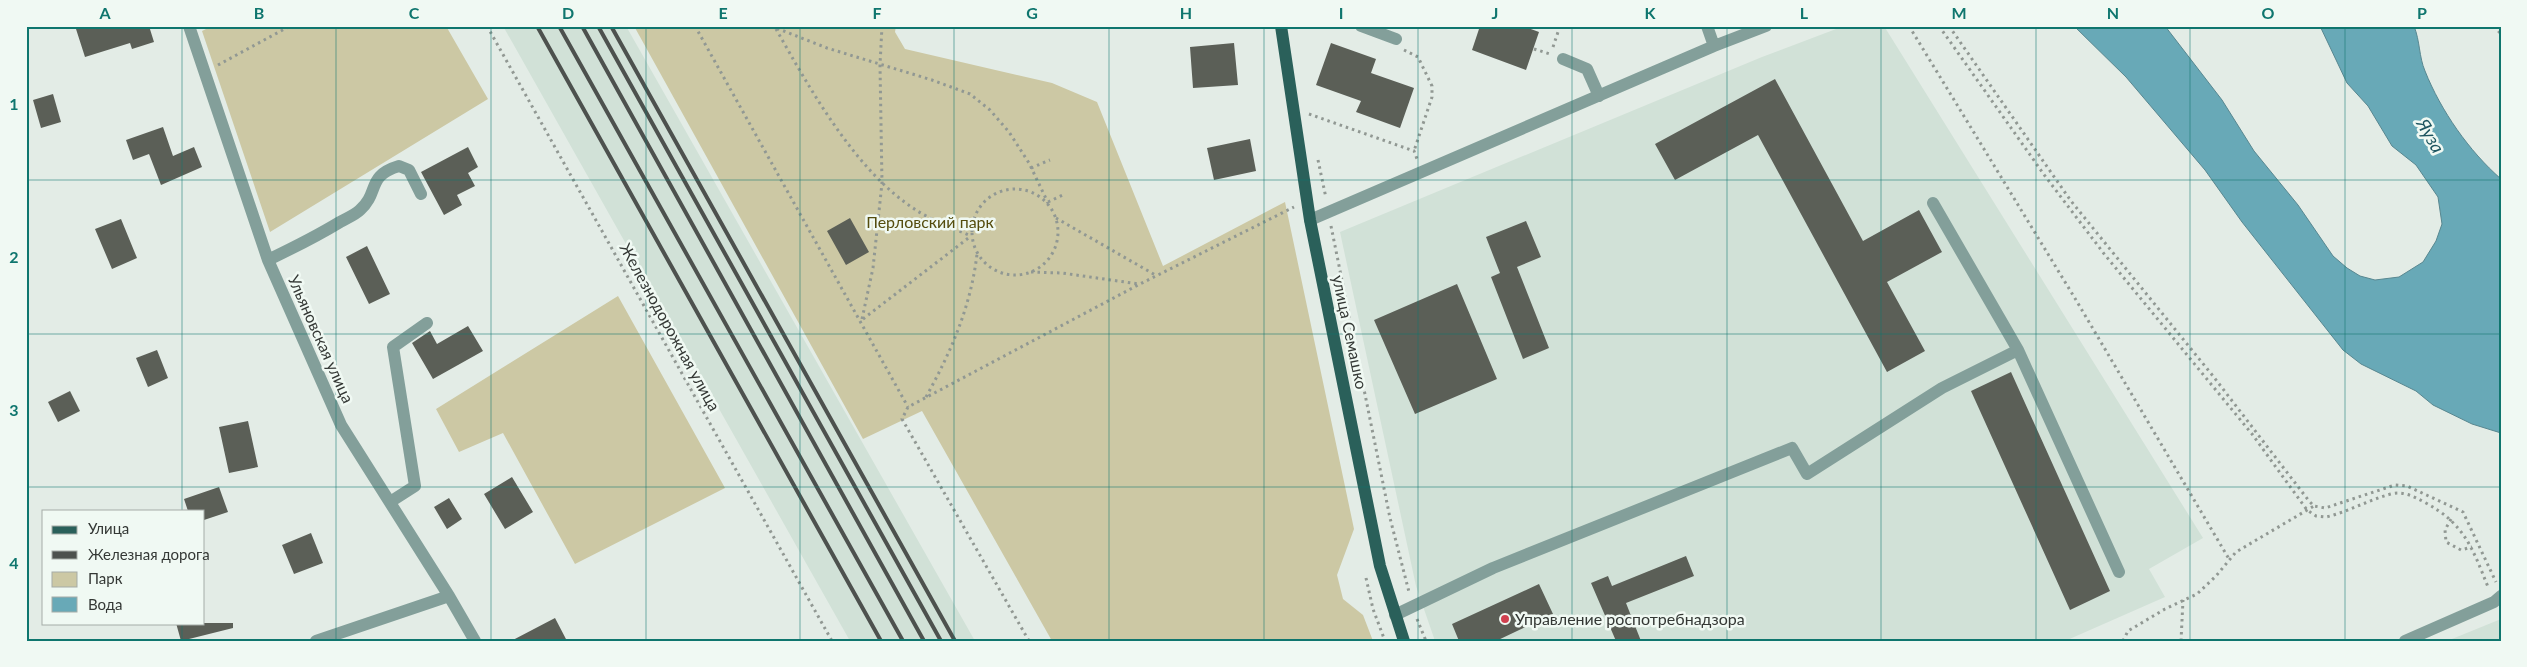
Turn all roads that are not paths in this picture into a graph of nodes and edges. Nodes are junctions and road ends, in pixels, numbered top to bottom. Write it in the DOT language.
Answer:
graph roads {
  1 [pos="189,26"];
  2 [pos="1281,26"];
  3 [pos="1361,26"];
  4 [pos="1707,26"];
  5 [pos="1766,26"];
  6 [pos="1396,39"];
  7 [pos="1714,46"];
  8 [pos="1557,57"];
  9 [pos="1599,96"];
  10 [pos="421,194"];
  11 [pos="1933,204"];
  12 [pos="1310,220"];
  13 [pos="268,260"];
  14 [pos="427,323"];
  15 [pos="2018,350"];
  16 [pos="390,502"];
  17 [pos="2119,572"];
  18 [pos="2497,594"];
  19 [pos="449,596"];
  20 [pos="1395,615"];
  21 [pos="316,641"];
  22 [pos="474,641"];
  23 [pos="1404,641"];
  24 [pos="2405,641"];
  1 -- 13 [label="street, Ульяновская улица"];
  2 -- 12 [label="main road, улица Семашко"];
  3 -- 6 [label="street"];
  4 -- 7 [label="street"];
  5 -- 7 [label="street"];
  7 -- 9 [label="street"];
  8 -- 9 [label="street"];
  9 -- 12 [label="street"];
  10 -- 13 [label="street"];
  11 -- 15 [label="street"];
  12 -- 20 [label="main road, улица Семашко"];
  13 -- 16 [label="street, Ульяновская улица"];
  14 -- 16 [label="street"];
  15 -- 17 [label="street"];
  15 -- 20 [label="street"];
  16 -- 19 [label="street, Ульяновская улица"];
  18 -- 24 [label="street"];
  19 -- 21 [label="street"];
  19 -- 22 [label="street, Ульяновская улица"];
  20 -- 23 [label="main road, улица Семашко"];
}
